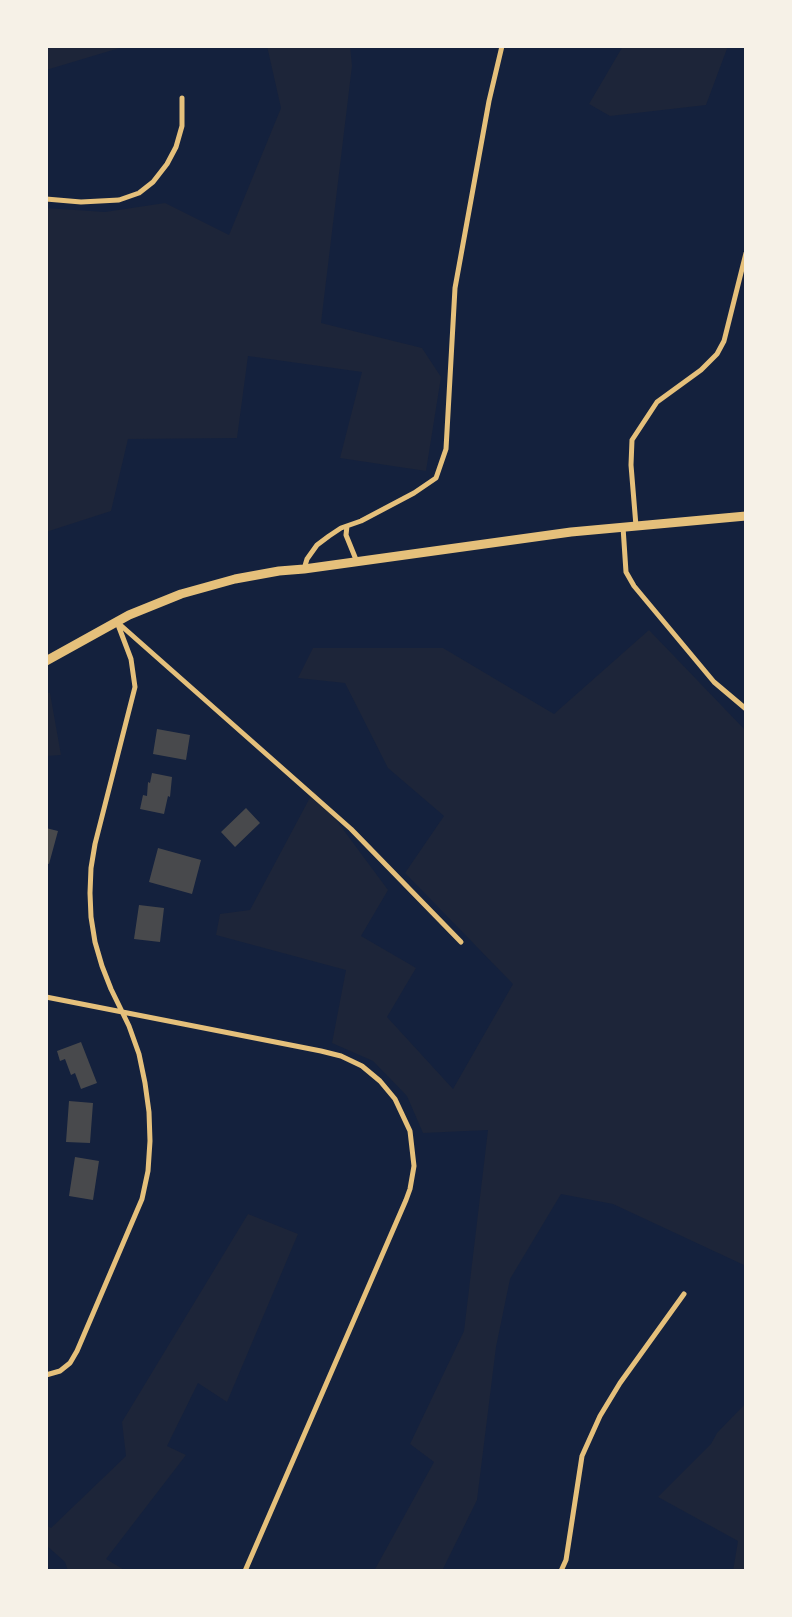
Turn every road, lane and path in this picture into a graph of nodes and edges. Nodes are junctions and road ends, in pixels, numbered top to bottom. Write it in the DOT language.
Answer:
graph roads {
  1 [pos="502,46"];
  2 [pos="182,98"];
  3 [pos="46,199"];
  4 [pos="746,252"];
  5 [pos="746,516"];
  6 [pos="347,526"];
  7 [pos="636,526"];
  8 [pos="623,527"];
  9 [pos="357,562"];
  10 [pos="304,569"];
  11 [pos="117,622"];
  12 [pos="46,661"];
  13 [pos="746,709"];
  14 [pos="461,942"];
  15 [pos="46,997"];
  16 [pos="122,1012"];
  17 [pos="684,1294"];
  18 [pos="46,1375"];
  19 [pos="245,1571"];
  20 [pos="561,1571"];
  1 -- 6 [label="street"];
  2 -- 3 [label="street"];
  4 -- 7 [label="street"];
  5 -- 7 [label="street"];
  6 -- 9 [label="street"];
  6 -- 10 [label="street"];
  7 -- 8 [label="street"];
  8 -- 9 [label="street"];
  8 -- 13 [label="street"];
  9 -- 10 [label="street"];
  10 -- 11 [label="street"];
  11 -- 12 [label="street"];
  11 -- 14 [label="street"];
  11 -- 16 [label="street"];
  15 -- 16 [label="street"];
  16 -- 18 [label="street"];
  16 -- 19 [label="street"];
  17 -- 20 [label="street"];
}
